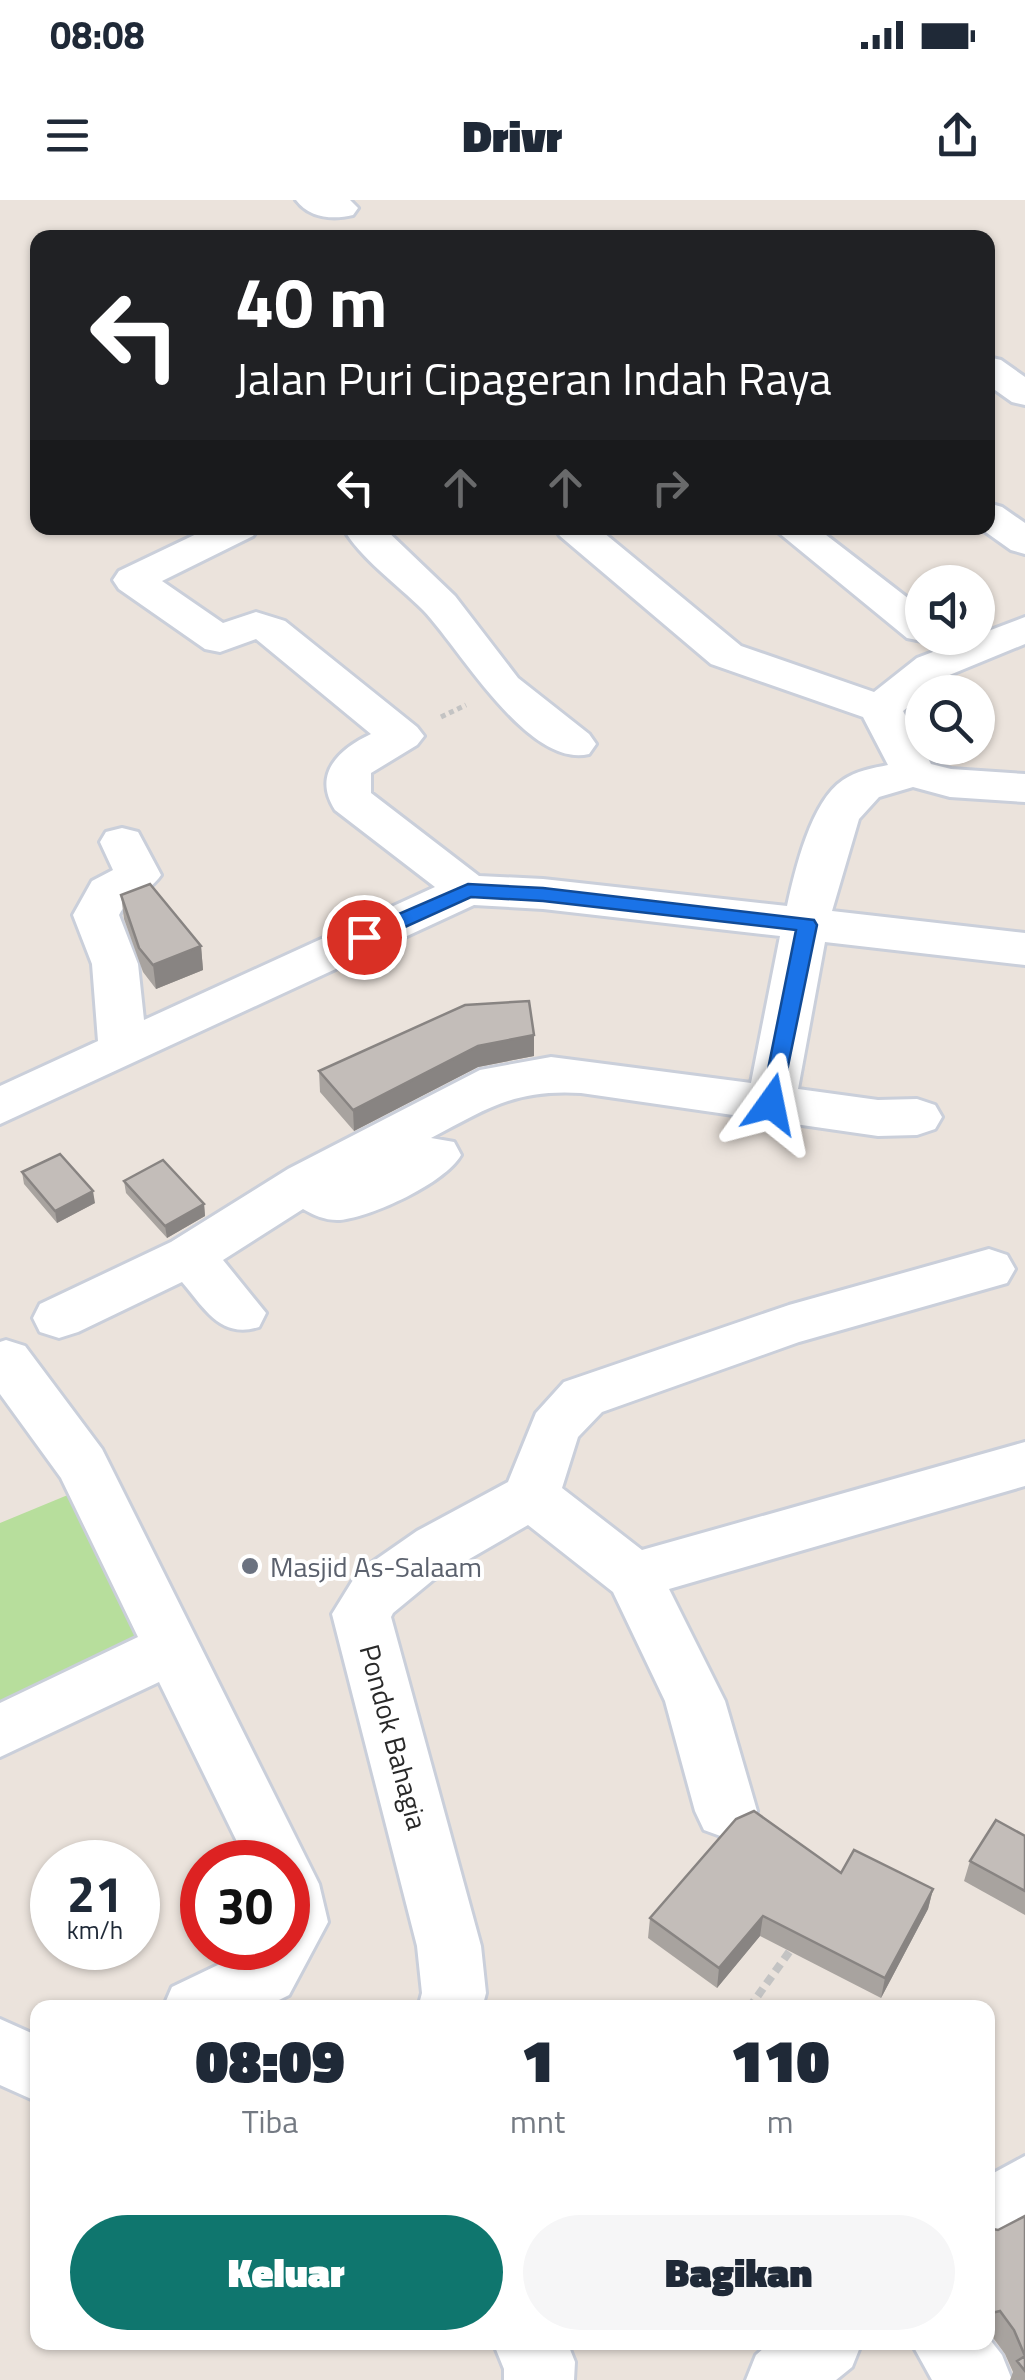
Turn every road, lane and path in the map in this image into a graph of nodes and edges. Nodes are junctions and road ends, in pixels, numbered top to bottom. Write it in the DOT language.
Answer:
graph roads {
  1 [pos="995,373"];
  2 [pos="1025,394"];
  3 [pos="995,520"];
  4 [pos="225,535"];
  5 [pos="369,535"];
  6 [pos="582,535"];
  7 [pos="802,535"];
  8 [pos="1025,542"];
  9 [pos="905,616"];
  10 [pos="1025,629"];
  11 [pos="995,633"];
  12 [pos="934,655"];
  13 [pos="503,687"];
  14 [pos="880,708"];
  15 [pos="402,736"];
  16 [pos="574,744"];
  17 [pos="914,773"];
  18 [pos="1025,788"];
  19 [pos="122,842"];
  20 [pos="468,890"];
  21 [pos="807,925"];
  22 [pos="1025,949"];
  23 [pos="123,1048"];
  24 [pos="771,1104"];
  25 [pos="0,1106"];
  26 [pos="917,1117"];
  27 [pos="189,1256"];
  28 [pos="989,1269"];
  29 [pos="240,1313"];
  30 [pos="60,1318"];
  31 [pos="3,1362"];
  32 [pos="1025,1464"];
  33 [pos="532,1496"];
  34 [pos="634,1576"];
  35 [pos="170,1649"];
  36 [pos="0,1731"];
  37 [pos="726,1811"];
  38 [pos="267,1840"];
  39 [pos="794,1945"];
  40 [pos="268,1970"];
  41 [pos="212,2000"];
  42 [pos="452,2000"];
  43 [pos="755,2000"];
  44 [pos="0,2050"];
  45 [pos="30,2068"];
  46 [pos="1025,2189"];
  47 [pos="995,2213"];
  48 [pos="533,2350"];
  49 [pos="817,2350"];
  50 [pos="953,2350"];
  51 [pos="539,2380"];
  52 [pos="781,2380"];
  53 [pos="977,2380"];
  1 -- 2 [label="street"];
  3 -- 8 [label="street"];
  4 -- 15 [label="street"];
  5 -- 13 [label="street"];
  6 -- 14 [label="street"];
  7 -- 9 [label="street"];
  10 -- 11 [label="street"];
  12 -- 14 [label="street"];
  13 -- 15 [label="path"];
  13 -- 16 [label="street"];
  14 -- 17 [label="street"];
  15 -- 20 [label="street"];
  17 -- 18 [label="street"];
  17 -- 21 [label="street"];
  19 -- 23 [label="street"];
  20 -- 21 [label="street"];
  20 -- 23 [label="street"];
  21 -- 22 [label="street"];
  21 -- 24 [label="street"];
  23 -- 25 [label="street"];
  24 -- 26 [label="street"];
  24 -- 27 [label="street"];
  27 -- 29 [label="street"];
  27 -- 30 [label="street"];
  28 -- 33 [label="street"];
  31 -- 35 [label="street"];
  32 -- 34 [label="street"];
  33 -- 34 [label="street"];
  33 -- 42 [label="street, Pondok Bahagia"];
  34 -- 37 [label="street"];
  35 -- 36 [label="street"];
  35 -- 38 [label="street"];
  39 -- 43 [label="path"];
  40 -- 41 [label="street"];
  44 -- 45 [label="street"];
  46 -- 47 [label="street"];
  48 -- 51 [label="street"];
  49 -- 52 [label="street"];
  50 -- 53 [label="street"];
}
